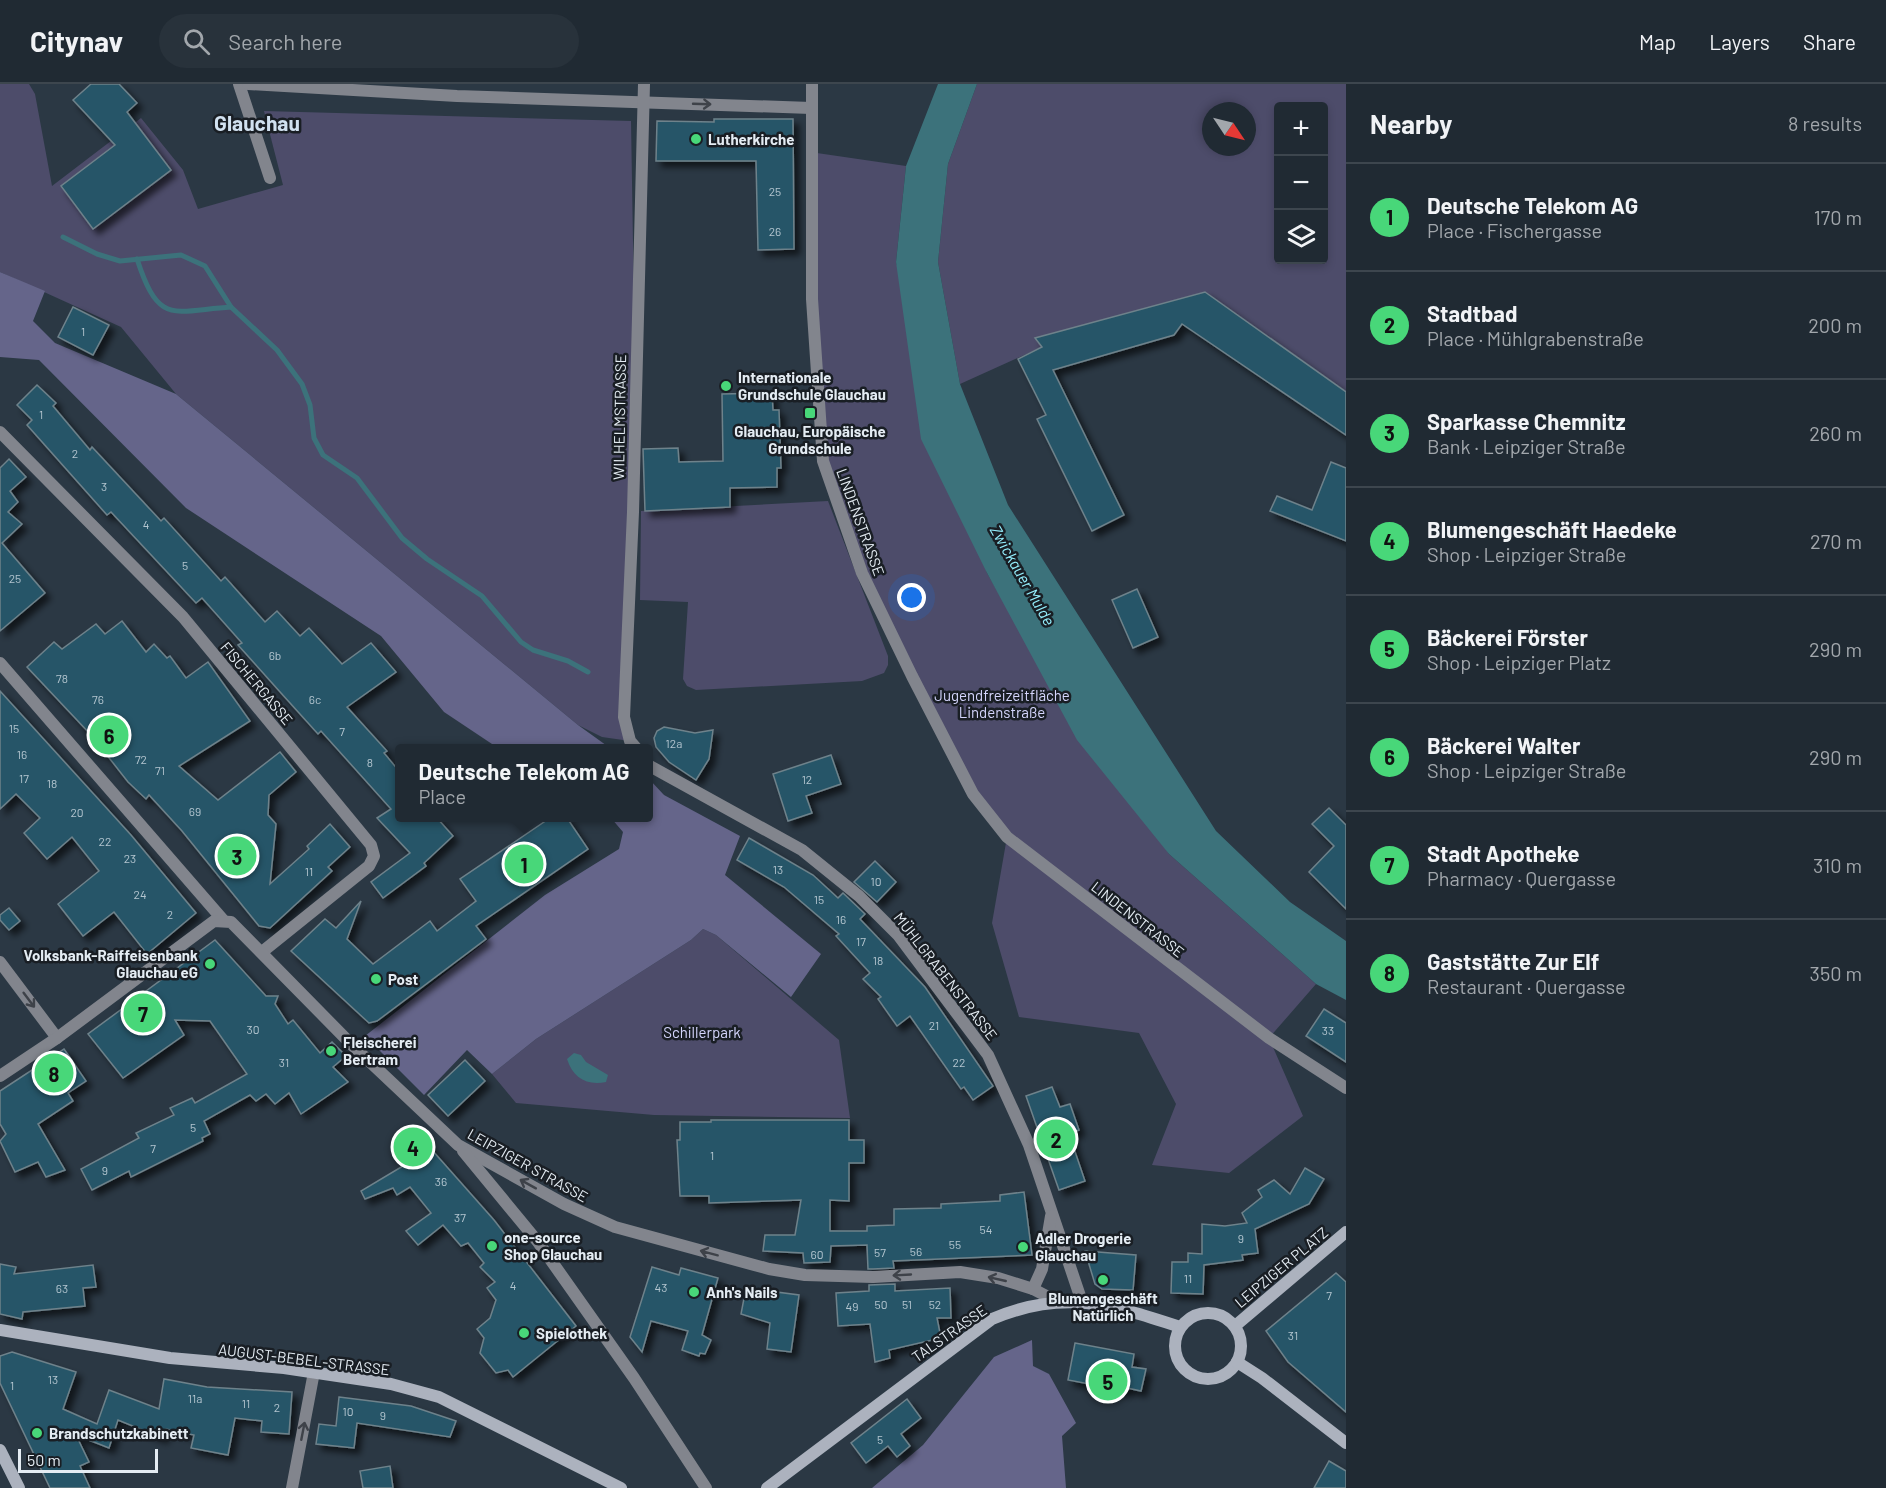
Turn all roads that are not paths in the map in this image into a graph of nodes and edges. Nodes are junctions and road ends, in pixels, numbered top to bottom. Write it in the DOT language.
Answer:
graph roads {
  1 [pos="239,84"];
  2 [pos="248,84"];
  3 [pos="644,84"];
  4 [pos="812,84"];
  5 [pos="457,90"];
  6 [pos="643,102"];
  7 [pos="811,108"];
  8 [pos="270,178"];
  9 [pos="0,432"];
  10 [pos="0,663"];
  11 [pos="633,744"];
  12 [pos="653,768"];
  13 [pos="224,921"];
  14 [pos="262,952"];
  15 [pos="0,962"];
  16 [pos="57,1038"];
  17 [pos="0,1076"];
  18 [pos="1346,1088"];
  19 [pos="458,1145"];
  20 [pos="1052,1212"];
  21 [pos="1346,1232"];
  22 [pos="1033,1289"];
  23 [pos="1056,1301"];
  24 [pos="1082,1302"];
  25 [pos="1235,1326"];
  26 [pos="1180,1327"];
  27 [pos="0,1329"];
  28 [pos="1237,1362"];
  29 [pos="314,1372"];
  30 [pos="1346,1443"];
  31 [pos="0,1450"];
  32 [pos="19,1488"];
  33 [pos="292,1488"];
  34 [pos="621,1488"];
  35 [pos="706,1488"];
  36 [pos="767,1488"];
  1 -- 8 [label="street"];
  2 -- 5 [label="street"];
  3 -- 6 [label="street, WILHELMSTRASSE"];
  4 -- 7 [label="street, LINDENSTRASSE"];
  5 -- 6 [label="street"];
  6 -- 7 [label="street, one-way"];
  6 -- 11 [label="street, WILHELMSTRASSE"];
  7 -- 18 [label="street, LINDENSTRASSE"];
  9 -- 14 [label="street, FISCHERGASSE"];
  10 -- 13 [label="street, LEIPZIGER STRASSE"];
  12 -- 20 [label="street, MÜHLGRABENSTRASSE"];
  13 -- 14 [label="street, LEIPZIGER STRASSE"];
  13 -- 16 [label="street"];
  14 -- 19 [label="street, LEIPZIGER STRASSE"];
  15 -- 16 [label="street, one-way"];
  16 -- 17 [label="street"];
  22 -- 19 [label="street, LEIPZIGER STRASSE, one-way"];
  19 -- 35 [label="street"];
  20 -- 22 [label="street, MÜHLGRABENSTRASSE"];
  20 -- 24 [label="street, MÜHLGRABENSTRASSE"];
  21 -- 25 [label="street, LEIPZIGER PLATZ"];
  22 -- 23 [label="street, LEIPZIGER STRASSE"];
  23 -- 24 [label="street, TALSTRASSE"];
  23 -- 36 [label="street, TALSTRASSE"];
  24 -- 26 [label="street, TALSTRASSE"];
  25 -- 26 [label="street, LEIPZIGER PLATZ"];
  25 -- 28 [label="street, LEIPZIGER PLATZ"];
  26 -- 28 [label="street"];
  27 -- 29 [label="street, AUGUST-BEBEL-STRASSE"];
  28 -- 30 [label="street"];
  33 -- 29 [label="street, one-way"];
  29 -- 34 [label="street, AUGUST-BEBEL-STRASSE"];
  31 -- 32 [label="street"];
}
